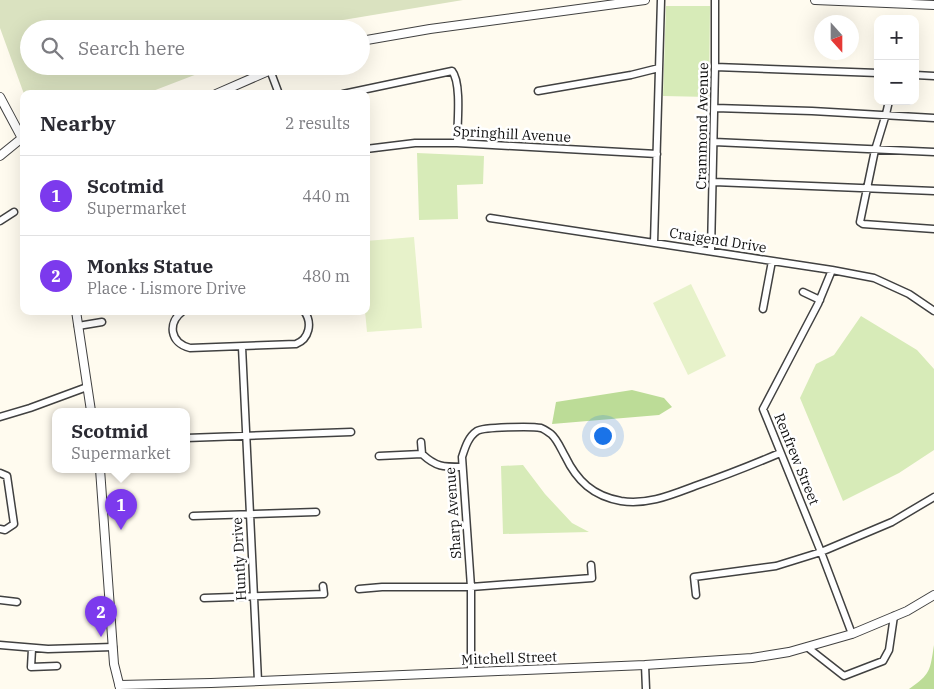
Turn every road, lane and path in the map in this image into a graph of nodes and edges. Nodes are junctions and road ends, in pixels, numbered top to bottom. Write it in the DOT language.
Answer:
graph roads {
  1 [pos="645,0"];
  2 [pos="660,0"];
  3 [pos="715,0"];
  4 [pos="815,0"];
  5 [pos="632,1"];
  6 [pos="934,5"];
  7 [pos="370,40"];
  8 [pos="715,67"];
  9 [pos="659,68"];
  10 [pos="874,74"];
  11 [pos="259,75"];
  12 [pos="272,75"];
  13 [pos="919,75"];
  14 [pos="934,76"];
  15 [pos="225,90"];
  16 [pos="278,90"];
  17 [pos="363,90"];
  18 [pos="538,91"];
  19 [pos="0,96"];
  20 [pos="888,105"];
  21 [pos="715,108"];
  22 [pos="886,114"];
  23 [pos="934,118"];
  24 [pos="20,134"];
  25 [pos="20,142"];
  26 [pos="714,142"];
  27 [pos="457,143"];
  28 [pos="370,149"];
  29 [pos="875,150"];
  30 [pos="934,152"];
  31 [pos="656,154"];
  32 [pos="0,156"];
  33 [pos="714,182"];
  34 [pos="866,188"];
  35 [pos="934,191"];
  36 [pos="14,212"];
  37 [pos="490,218"];
  38 [pos="0,221"];
  39 [pos="934,228"];
  40 [pos="654,243"];
  41 [pos="711,252"];
  42 [pos="772,261"];
  43 [pos="832,270"];
  44 [pos="803,292"];
  45 [pos="820,300"];
  46 [pos="763,309"];
  47 [pos="934,311"];
  48 [pos="77,315"];
  49 [pos="178,315"];
  50 [pos="307,315"];
  51 [pos="102,322"];
  52 [pos="78,326"];
  53 [pos="242,346"];
  54 [pos="87,387"];
  55 [pos="90,408"];
  56 [pos="0,417"];
  57 [pos="351,432"];
  58 [pos="247,436"];
  59 [pos="190,438"];
  60 [pos="421,442"];
  61 [pos="780,453"];
  62 [pos="422,454"];
  63 [pos="379,456"];
  64 [pos="462,467"];
  65 [pos="0,473"];
  66 [pos="100,473"];
  67 [pos="934,497"];
  68 [pos="316,512"];
  69 [pos="193,516"];
  70 [pos="249,516"];
  71 [pos="0,529"];
  72 [pos="821,552"];
  73 [pos="591,565"];
  74 [pos="323,586"];
  75 [pos="471,587"];
  76 [pos="359,590"];
  77 [pos="696,594"];
  78 [pos="254,596"];
  79 [pos="934,596"];
  80 [pos="204,598"];
  81 [pos="0,600"];
  82 [pos="17,602"];
  83 [pos="894,616"];
  84 [pos="852,634"];
  85 [pos="0,645"];
  86 [pos="113,647"];
  87 [pos="807,647"];
  88 [pos="32,649"];
  89 [pos="645,665"];
  90 [pos="57,666"];
  91 [pos="471,672"];
  92 [pos="258,681"];
  93 [pos="211,683"];
  94 [pos="120,687"];
  95 [pos="192,689"];
  96 [pos="646,689"];
  1 -- 5 [label="street"];
  2 -- 9 [label="street"];
  3 -- 8 [label="street, Crammond Avenue"];
  4 -- 6 [label="street"];
  5 -- 7 [label="street"];
  8 -- 10 [label="street"];
  8 -- 21 [label="street, Crammond Avenue"];
  9 -- 18 [label="street"];
  9 -- 31 [label="street"];
  11 -- 15 [label="street"];
  12 -- 16 [label="street"];
  13 -- 14 [label="street"];
  17 -- 27 [label="street"];
  19 -- 24 [label="street"];
  20 -- 22 [label="street"];
  21 -- 22 [label="street"];
  21 -- 26 [label="street, Crammond Avenue"];
  22 -- 23 [label="street"];
  22 -- 29 [label="street"];
  25 -- 32 [label="street"];
  26 -- 29 [label="street"];
  26 -- 33 [label="street, Crammond Avenue"];
  27 -- 28 [label="street, Springhill Avenue"];
  27 -- 31 [label="street, Springhill Avenue"];
  29 -- 30 [label="street"];
  29 -- 34 [label="street"];
  31 -- 40 [label="street"];
  33 -- 34 [label="street"];
  33 -- 41 [label="street, Crammond Avenue"];
  34 -- 35 [label="street"];
  34 -- 39 [label="street"];
  36 -- 38 [label="street"];
  37 -- 40 [label="street, Craigend Drive"];
  40 -- 41 [label="street, Craigend Drive"];
  41 -- 42 [label="street, Craigend Drive"];
  42 -- 43 [label="street, Craigend Drive"];
  42 -- 46 [label="street"];
  43 -- 45 [label="street, Renfrew Street"];
  43 -- 47 [label="street, Craigend Drive"];
  44 -- 45 [label="street"];
  45 -- 61 [label="street, Renfrew Street"];
  48 -- 52 [label="street"];
  49 -- 53 [label="street"];
  50 -- 53 [label="street"];
  51 -- 52 [label="street"];
  52 -- 54 [label="street"];
  53 -- 58 [label="street, Huntly Drive"];
  54 -- 55 [label="street"];
  54 -- 56 [label="street"];
  57 -- 58 [label="street"];
  58 -- 59 [label="street"];
  58 -- 70 [label="street, Huntly Drive"];
  60 -- 62 [label="street"];
  61 -- 64 [label="street, Sharp Avenue"];
  61 -- 72 [label="street, Renfrew Street"];
  62 -- 63 [label="street"];
  62 -- 64 [label="street"];
  64 -- 75 [label="street, Sharp Avenue"];
  65 -- 71 [label="street"];
  66 -- 86 [label="street"];
  67 -- 72 [label="street"];
  68 -- 70 [label="street"];
  69 -- 70 [label="street"];
  70 -- 78 [label="street, Huntly Drive"];
  72 -- 77 [label="street"];
  72 -- 84 [label="street, Renfrew Street"];
  73 -- 75 [label="street"];
  74 -- 78 [label="street"];
  75 -- 76 [label="street"];
  75 -- 91 [label="street, Sharp Avenue"];
  78 -- 80 [label="street"];
  78 -- 92 [label="street, Huntly Drive"];
  79 -- 83 [label="street, Mitchell Street"];
  81 -- 82 [label="street"];
  83 -- 84 [label="street, Mitchell Street"];
  83 -- 87 [label="street"];
  84 -- 87 [label="street, Mitchell Street"];
  85 -- 88 [label="street"];
  86 -- 88 [label="street"];
  86 -- 94 [label="street"];
  87 -- 89 [label="street, Mitchell Street"];
  88 -- 90 [label="street"];
  89 -- 91 [label="street, Mitchell Street"];
  89 -- 96 [label="street"];
  91 -- 92 [label="street, Mitchell Street"];
  92 -- 93 [label="street, Mitchell Street"];
  93 -- 94 [label="street, Mitchell Street"];
  93 -- 95 [label="street, Mitchell Street"];
}
